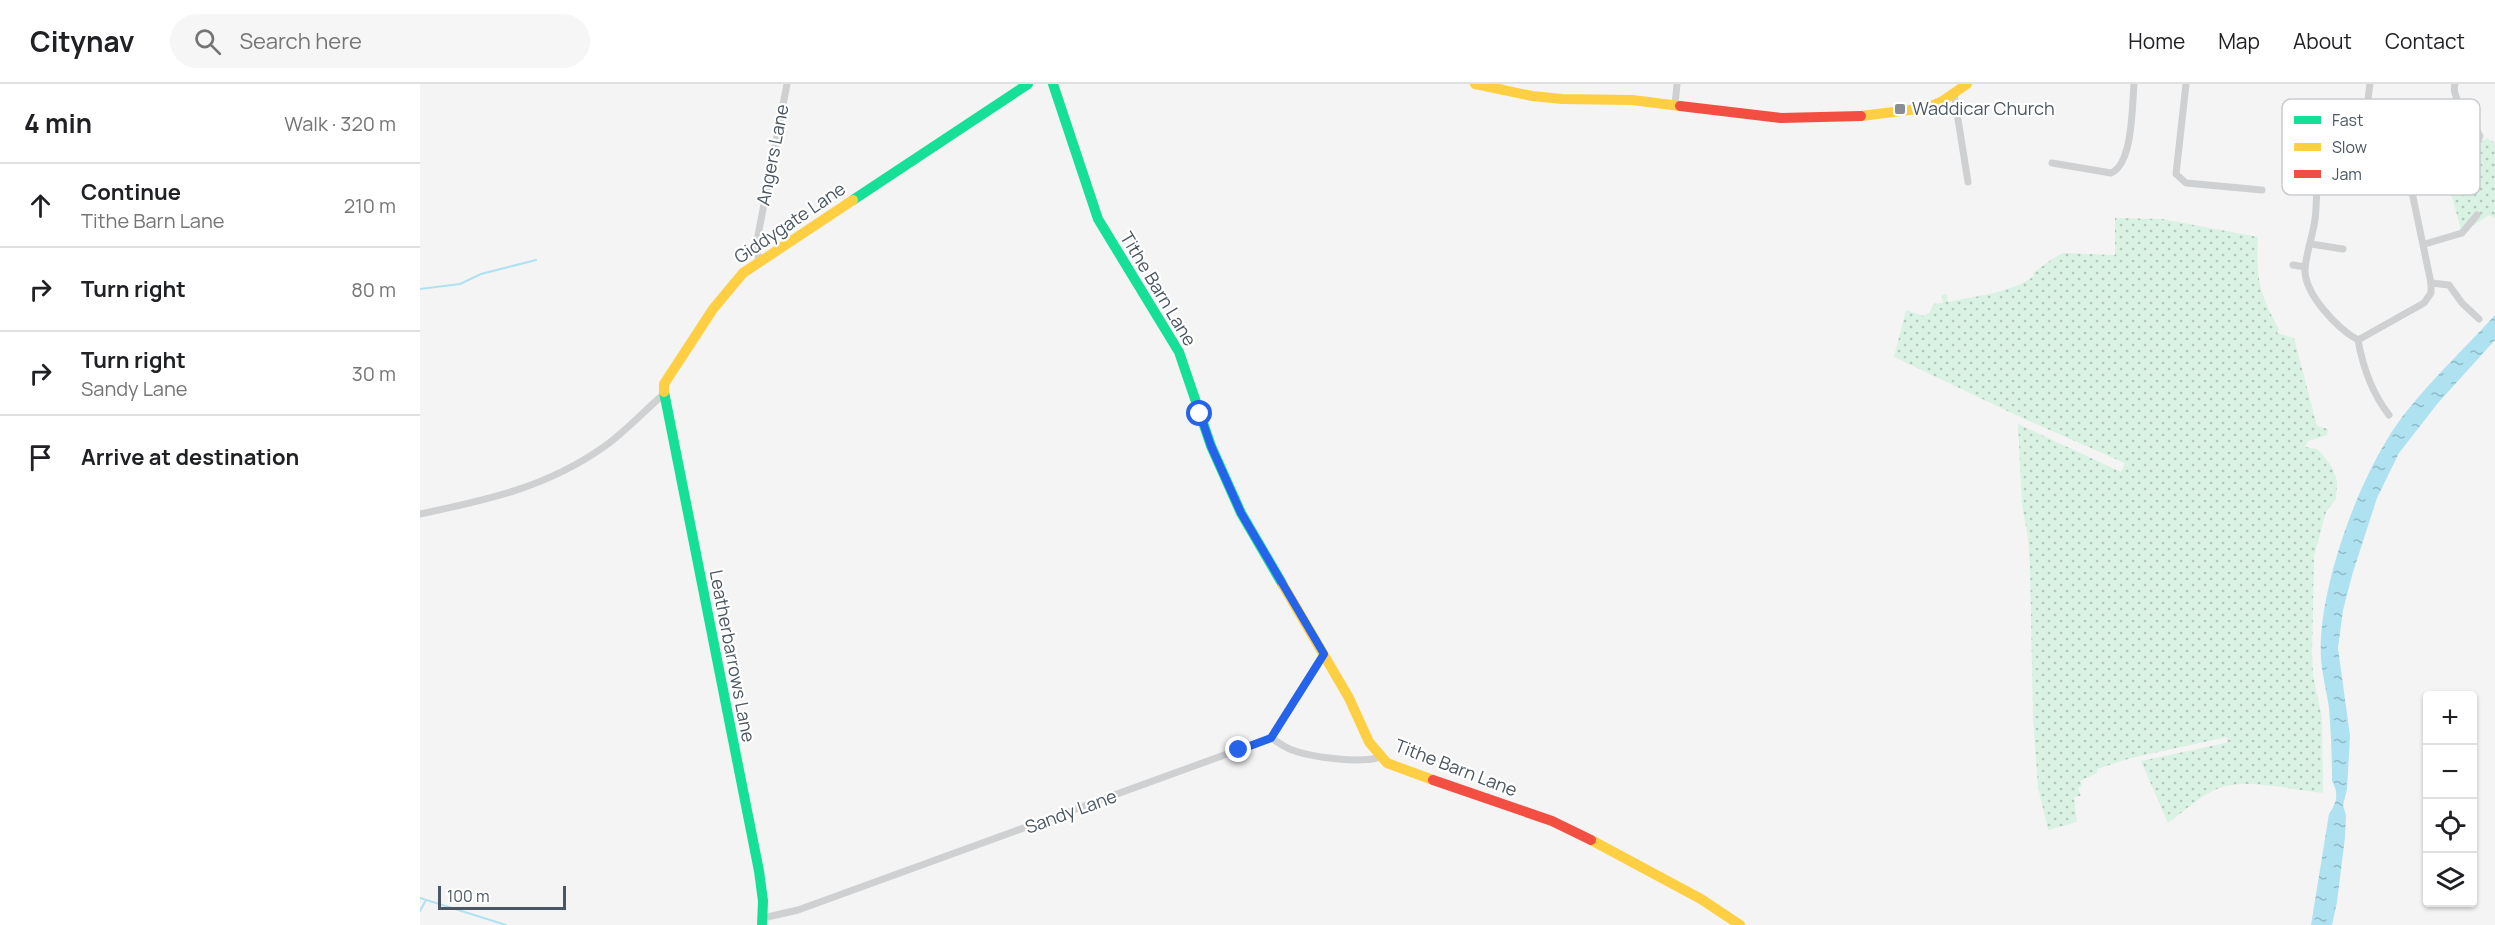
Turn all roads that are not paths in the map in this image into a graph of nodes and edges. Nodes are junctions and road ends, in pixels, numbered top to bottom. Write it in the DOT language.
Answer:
graph roads {
  1 [pos="787,84"];
  2 [pos="1028,84"];
  3 [pos="1053,84"];
  4 [pos="1475,84"];
  5 [pos="1677,84"];
  6 [pos="1967,84"];
  7 [pos="2134,84"];
  8 [pos="2186,84"];
  9 [pos="2370,84"];
  10 [pos="2455,84"];
  11 [pos="1954,94"];
  12 [pos="2368,99"];
  13 [pos="2457,99"];
  14 [pos="1675,105"];
  15 [pos="2052,163"];
  16 [pos="1968,182"];
  17 [pos="2262,190"];
  18 [pos="2317,195"];
  19 [pos="2413,195"];
  20 [pos="2477,215"];
  21 [pos="2311,244"];
  22 [pos="2424,244"];
  23 [pos="2343,249"];
  24 [pos="759,260"];
  25 [pos="2293,265"];
  26 [pos="2305,267"];
  27 [pos="2432,283"];
  28 [pos="2479,319"];
  29 [pos="2358,340"];
  30 [pos="664,394"];
  31 [pos="2390,415"];
  32 [pos="420,514"];
  33 [pos="1324,654"];
  34 [pos="1271,738"];
  35 [pos="1380,757"];
  36 [pos="763,922"];
  37 [pos="1740,925"];
  1 -- 24 [label="street, Angers Lane"];
  2 -- 24 [label="street, Giddygate Lane"];
  3 -- 33 [label="street, Tithe Barn Lane"];
  4 -- 14 [label="street"];
  5 -- 14 [label="street"];
  6 -- 11 [label="street"];
  7 -- 15 [label="street"];
  8 -- 17 [label="street"];
  9 -- 12 [label="street"];
  10 -- 13 [label="street"];
  11 -- 14 [label="street"];
  11 -- 16 [label="street"];
  18 -- 21 [label="street"];
  19 -- 22 [label="street"];
  20 -- 22 [label="street"];
  21 -- 23 [label="street"];
  21 -- 26 [label="street"];
  22 -- 27 [label="street"];
  24 -- 30 [label="street, Giddygate Lane"];
  25 -- 26 [label="street"];
  26 -- 29 [label="street"];
  27 -- 28 [label="street"];
  27 -- 29 [label="street"];
  29 -- 31 [label="street"];
  30 -- 32 [label="street, Giddygate Lane"];
  30 -- 36 [label="street, Leatherbarrows Lane"];
  33 -- 34 [label="street"];
  33 -- 35 [label="street, Tithe Barn Lane"];
  34 -- 35 [label="street"];
  34 -- 36 [label="street, Sandy Lane"];
  35 -- 37 [label="street, Tithe Barn Lane"];
}
